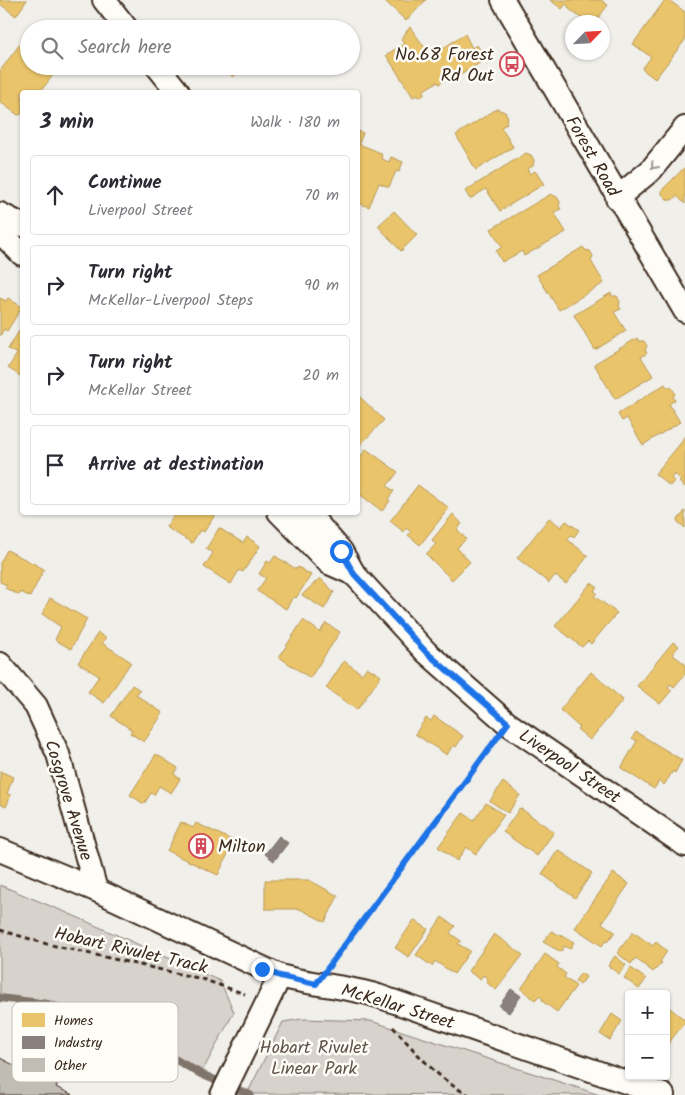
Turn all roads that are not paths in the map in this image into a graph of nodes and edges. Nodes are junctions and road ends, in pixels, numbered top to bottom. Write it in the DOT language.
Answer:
graph roads {
  1 [pos="104,0"];
  2 [pos="503,0"];
  3 [pos="120,20"];
  4 [pos="164,75"];
  5 [pos="176,90"];
  6 [pos="685,128"];
  7 [pos="617,198"];
  8 [pos="0,214"];
  9 [pos="20,224"];
  10 [pos="0,232"];
  11 [pos="20,252"];
  12 [pos="685,312"];
  13 [pos="282,515"];
  14 [pos="310,515"];
  15 [pos="354,574"];
  16 [pos="0,664"];
  17 [pos="685,845"];
  18 [pos="0,850"];
  19 [pos="96,890"];
  20 [pos="280,976"];
  21 [pos="222,1095"];
  22 [pos="663,1095"];
  1 -- 3 [label="street"];
  2 -- 7 [label="street, Forest Road"];
  4 -- 5 [label="street"];
  6 -- 7 [label="street, one-way"];
  7 -- 12 [label="street, Forest Road"];
  8 -- 9 [label="street"];
  10 -- 11 [label="street"];
  13 -- 15 [label="street, Liverpool Street"];
  14 -- 15 [label="street, Liverpool Street"];
  15 -- 17 [label="street, Liverpool Street"];
  16 -- 19 [label="street, Cosgrove Avenue"];
  18 -- 19 [label="street, McKellar Street"];
  19 -- 20 [label="street, McKellar Street"];
  20 -- 21 [label="street"];
  20 -- 22 [label="street, McKellar Street"];
}
